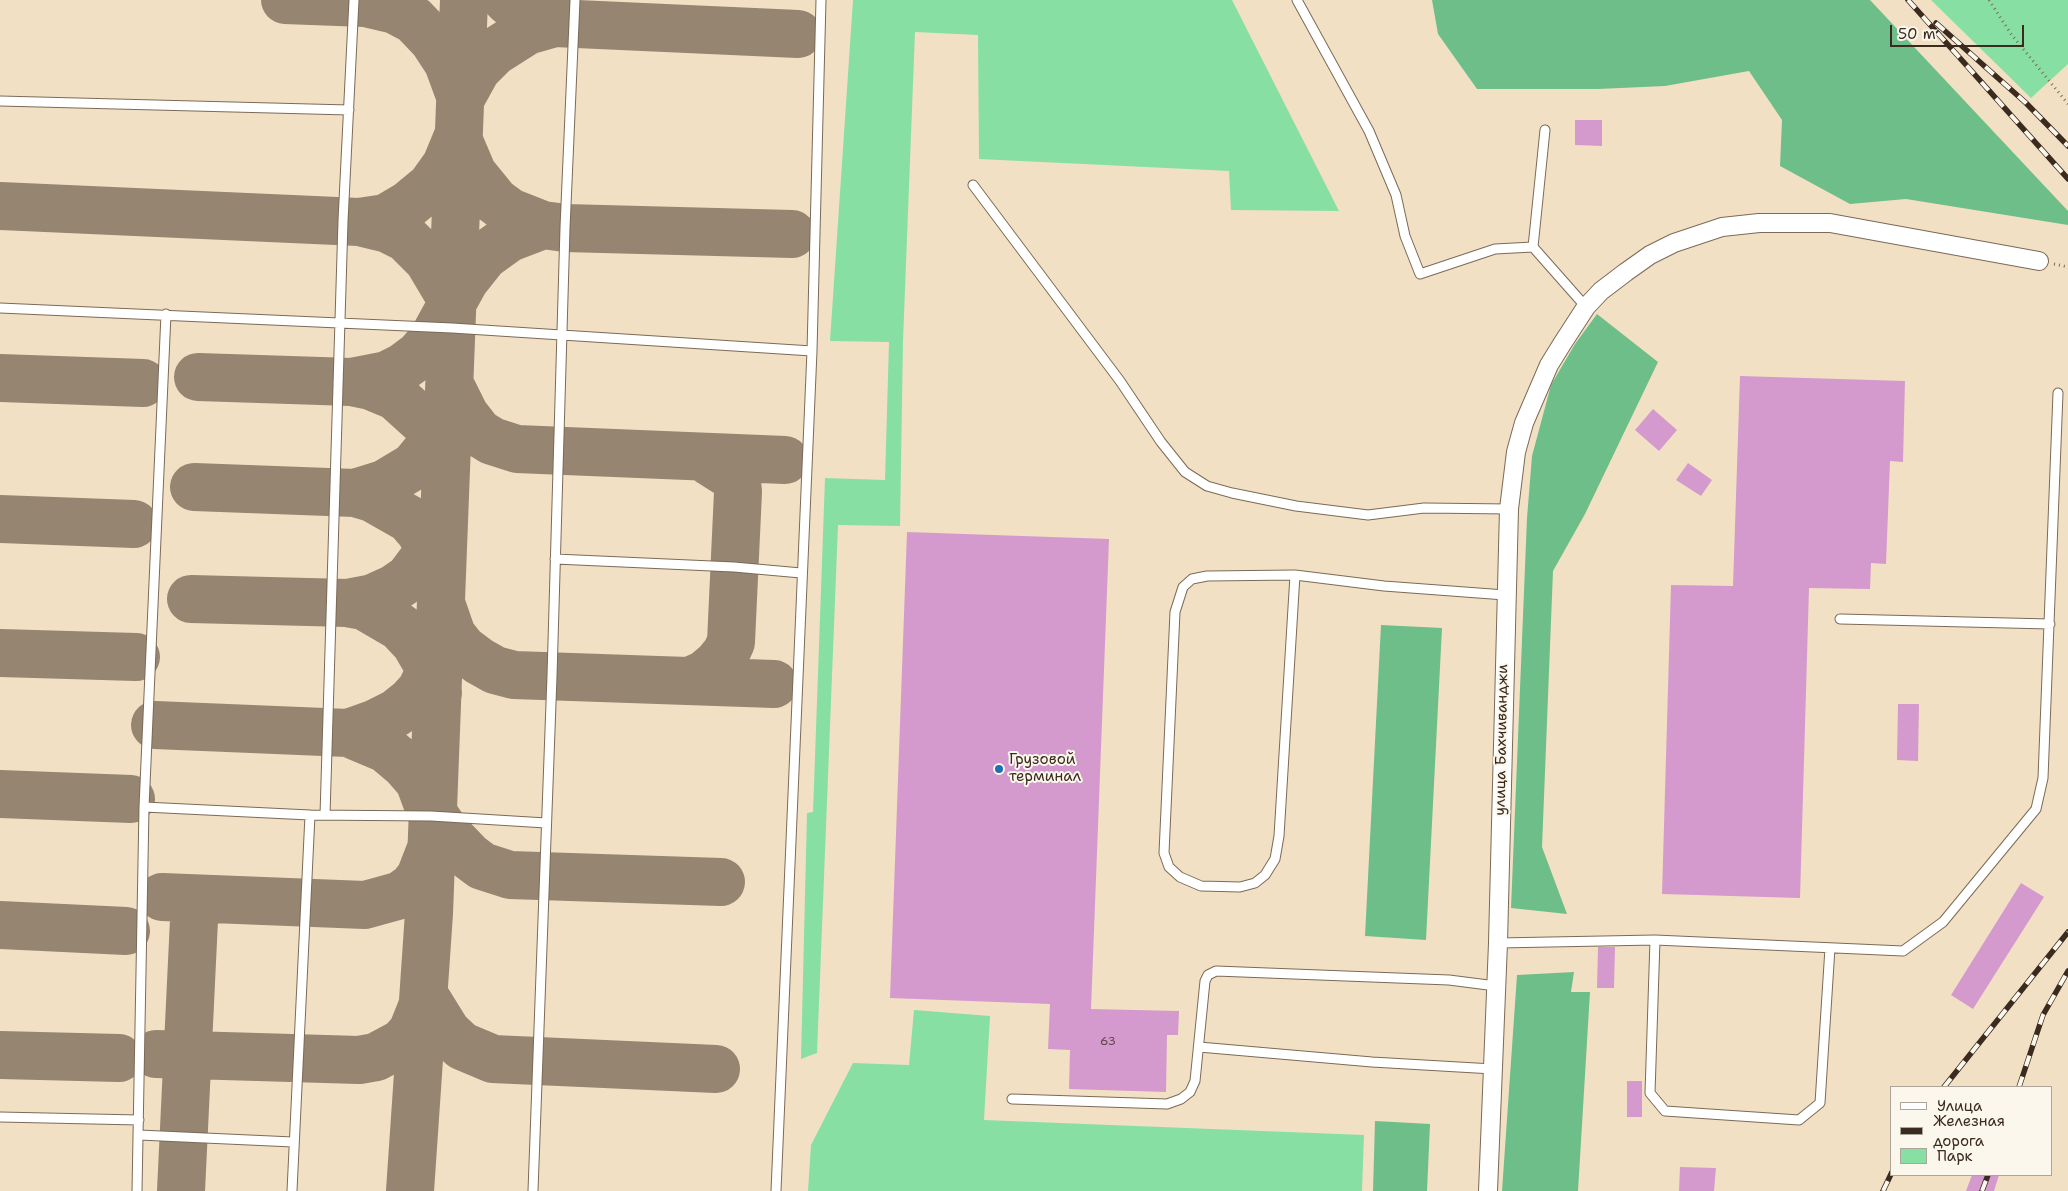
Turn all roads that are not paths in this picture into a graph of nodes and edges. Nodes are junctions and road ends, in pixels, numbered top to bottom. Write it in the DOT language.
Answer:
graph roads {
  1 [pos="354,0"];
  2 [pos="575,0"];
  3 [pos="821,0"];
  4 [pos="1297,0"];
  5 [pos="0,101"];
  6 [pos="349,110"];
  7 [pos="1545,130"];
  8 [pos="973,184"];
  9 [pos="1533,247"];
  10 [pos="2039,261"];
  11 [pos="1586,307"];
  12 [pos="0,308"];
  13 [pos="166,314"];
  14 [pos="341,323"];
  15 [pos="563,335"];
  16 [pos="812,351"];
  17 [pos="2058,393"];
  18 [pos="1508,508"];
  19 [pos="555,559"];
  20 [pos="801,573"];
  21 [pos="1295,575"];
  22 [pos="1505,595"];
  23 [pos="1840,619"];
  24 [pos="2050,624"];
  25 [pos="144,808"];
  26 [pos="310,815"];
  27 [pos="326,815"];
  28 [pos="546,822"];
  29 [pos="1654,940"];
  30 [pos="1498,943"];
  31 [pos="1830,948"];
  32 [pos="1496,986"];
  33 [pos="1199,1047"];
  34 [pos="1492,1069"];
  35 [pos="1012,1099"];
  36 [pos="0,1117"];
  37 [pos="139,1120"];
  38 [pos="139,1135"];
  39 [pos="293,1142"];
  40 [pos="137,1191"];
  41 [pos="292,1191"];
  42 [pos="533,1191"];
  43 [pos="776,1191"];
  44 [pos="1488,1191"];
  1 -- 6 [label="lane"];
  2 -- 15 [label="lane"];
  3 -- 16 [label="lane"];
  4 -- 9 [label="lane"];
  5 -- 6 [label="lane"];
  6 -- 14 [label="lane"];
  7 -- 9 [label="lane"];
  8 -- 18 [label="lane"];
  9 -- 11 [label="lane"];
  10 -- 11 [label="street, улица Бахчиванджи"];
  11 -- 18 [label="street, улица Бахчиванджи"];
  12 -- 13 [label="lane"];
  13 -- 14 [label="lane"];
  13 -- 25 [label="lane"];
  14 -- 15 [label="lane"];
  14 -- 27 [label="lane"];
  15 -- 16 [label="lane"];
  15 -- 19 [label="lane"];
  16 -- 20 [label="lane"];
  17 -- 24 [label="lane"];
  18 -- 22 [label="street, улица Бахчиванджи"];
  19 -- 20 [label="lane"];
  19 -- 28 [label="lane"];
  20 -- 43 [label="lane"];
  21 -- 21 [label="lane"];
  21 -- 22 [label="lane"];
  22 -- 30 [label="street, улица Бахчиванджи"];
  23 -- 24 [label="lane"];
  24 -- 31 [label="lane"];
  25 -- 26 [label="lane"];
  25 -- 37 [label="lane"];
  26 -- 27 [label="lane"];
  26 -- 39 [label="lane"];
  27 -- 28 [label="lane"];
  28 -- 42 [label="lane"];
  29 -- 30 [label="lane"];
  29 -- 31 [label="lane"];
  29 -- 31 [label="lane"];
  30 -- 32 [label="street, улица Бахчиванджи"];
  32 -- 33 [label="lane"];
  32 -- 34 [label="street, улица Бахчиванджи"];
  33 -- 34 [label="lane"];
  33 -- 35 [label="lane"];
  34 -- 44 [label="street, улица Бахчиванджи"];
  36 -- 37 [label="lane"];
  37 -- 38 [label="lane"];
  38 -- 39 [label="lane"];
  38 -- 40 [label="lane"];
  39 -- 41 [label="lane"];
}
